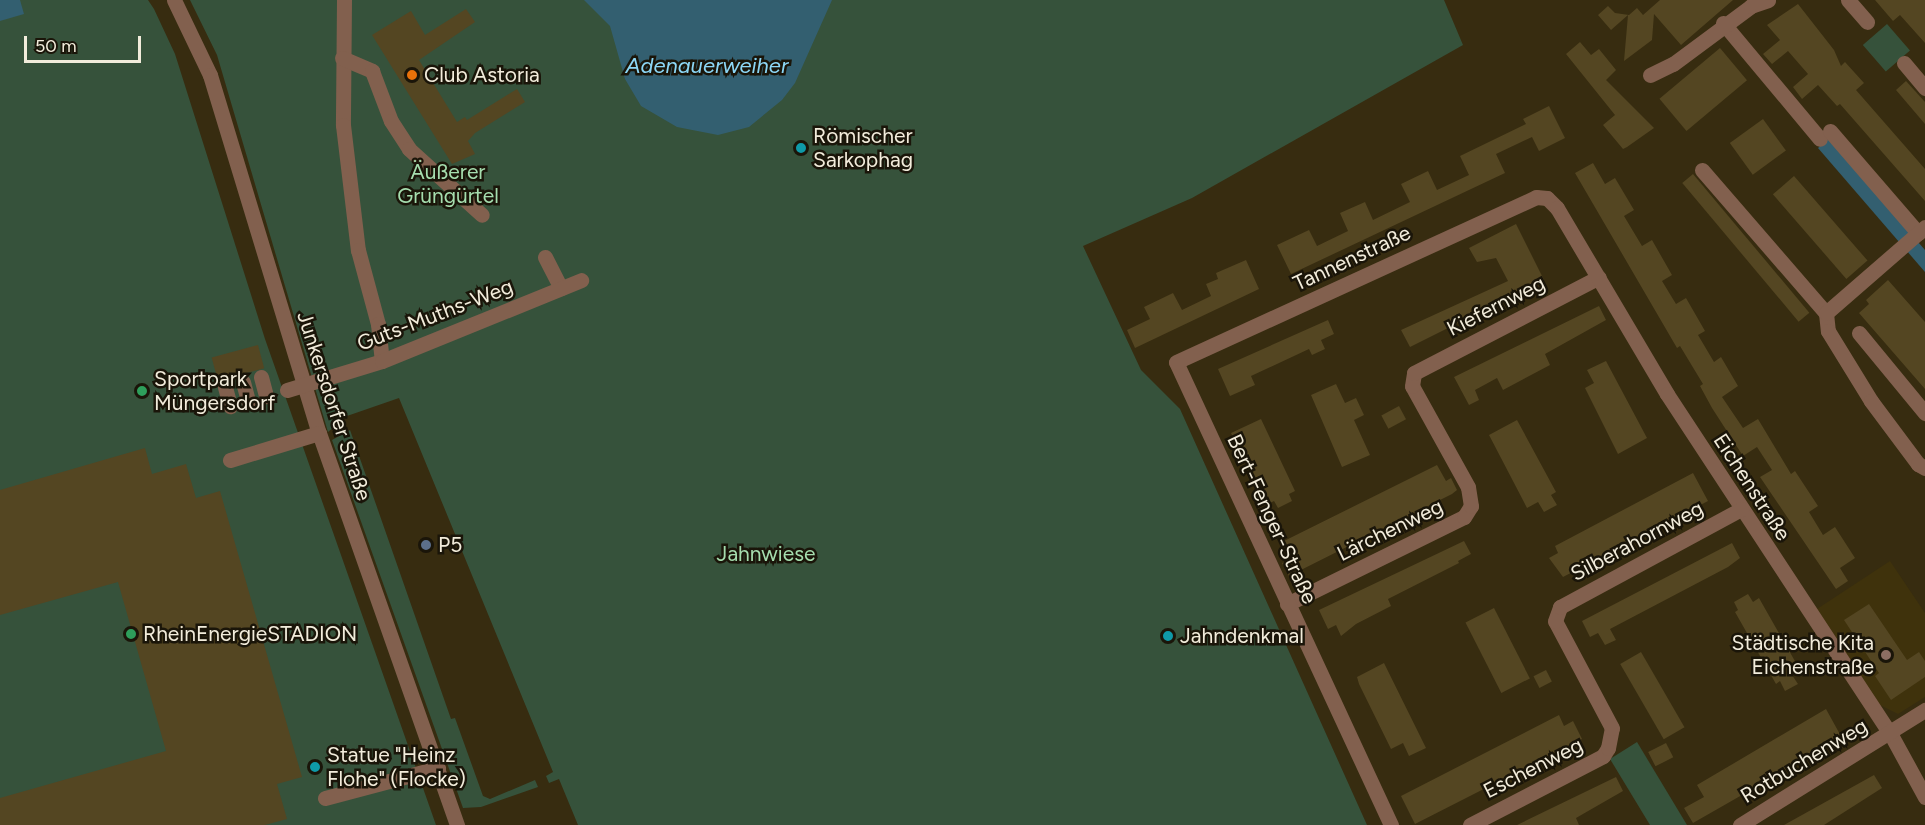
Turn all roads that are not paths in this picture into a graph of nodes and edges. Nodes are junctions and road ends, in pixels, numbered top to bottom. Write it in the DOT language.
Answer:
graph roads {
  1 [pos="174,0"];
  2 [pos="344,0"];
  3 [pos="1768,0"];
  4 [pos="1848,0"];
  5 [pos="1867,22"];
  6 [pos="1724,23"];
  7 [pos="342,58"];
  8 [pos="1904,63"];
  9 [pos="1650,75"];
  10 [pos="1925,88"];
  11 [pos="1702,170"];
  12 [pos="1547,198"];
  13 [pos="482,215"];
  14 [pos="1915,236"];
  15 [pos="546,257"];
  16 [pos="1599,277"];
  17 [pos="581,280"];
  18 [pos="561,288"];
  19 [pos="1826,313"];
  20 [pos="1859,333"];
  21 [pos="382,361"];
  22 [pos="1176,362"];
  23 [pos="1414,374"];
  24 [pos="261,377"];
  25 [pos="243,382"];
  26 [pos="303,385"];
  27 [pos="225,387"];
  28 [pos="287,390"];
  29 [pos="266,396"];
  30 [pos="248,401"];
  31 [pos="230,406"];
  32 [pos="1925,413"];
  33 [pos="319,433"];
  34 [pos="230,460"];
  35 [pos="1925,468"];
  36 [pos="1741,508"];
  37 [pos="1287,604"];
  38 [pos="1556,614"];
  39 [pos="1925,710"];
  40 [pos="1890,733"];
  41 [pos="438,768"];
  42 [pos="1925,797"];
  43 [pos="325,798"];
  44 [pos="454,824"];
  45 [pos="1391,825"];
  46 [pos="1470,825"];
  47 [pos="1740,825"];
  1 -- 26 [label="street, Junkersdorfer Straße"];
  2 -- 7 [label="street"];
  3 -- 6 [label="street"];
  4 -- 5 [label="street"];
  6 -- 9 [label="street"];
  6 -- 14 [label="street"];
  7 -- 13 [label="street"];
  7 -- 21 [label="street"];
  8 -- 10 [label="street"];
  11 -- 19 [label="street"];
  12 -- 16 [label="street, Eichenstraße"];
  12 -- 22 [label="street, Tannenstraße"];
  14 -- 19 [label="street"];
  15 -- 18 [label="street"];
  16 -- 23 [label="street, Kiefernweg"];
  16 -- 36 [label="street, Eichenstraße"];
  17 -- 18 [label="street, Guts-Muths-Weg"];
  18 -- 21 [label="street, Guts-Muths-Weg"];
  19 -- 35 [label="street"];
  20 -- 32 [label="street"];
  21 -- 26 [label="street, Guts-Muths-Weg"];
  22 -- 37 [label="street, Bert-Fenger-Straße"];
  23 -- 37 [label="street, Lärchenweg"];
  24 -- 29 [label="street"];
  25 -- 30 [label="street"];
  26 -- 28 [label="street, Guts-Muths-Weg"];
  26 -- 33 [label="street, Junkersdorfer Straße"];
  27 -- 31 [label="street"];
  33 -- 34 [label="street"];
  33 -- 41 [label="street, Junkersdorfer Straße"];
  36 -- 38 [label="street, Silberahornweg"];
  36 -- 40 [label="street, Eichenstraße"];
  37 -- 45 [label="street, Bert-Fenger-Straße"];
  38 -- 46 [label="street, Eschenweg"];
  39 -- 40 [label="street, Rotbuchenweg"];
  40 -- 42 [label="street, Eichenstraße"];
  40 -- 47 [label="street, Rotbuchenweg"];
  41 -- 43 [label="street"];
  41 -- 44 [label="street, Junkersdorfer Straße"];
}
